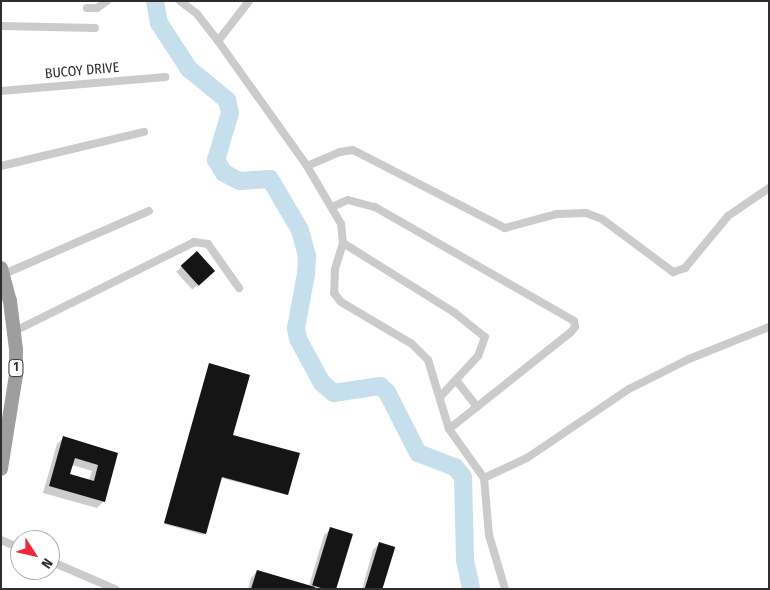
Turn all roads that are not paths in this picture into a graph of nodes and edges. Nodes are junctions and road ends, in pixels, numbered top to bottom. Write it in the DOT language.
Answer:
graph roads {
  1 [pos="107,1"];
  2 [pos="180,1"];
  3 [pos="249,1"];
  4 [pos="87,8"];
  5 [pos="1,26"];
  6 [pos="95,28"];
  7 [pos="218,41"];
  8 [pos="165,77"];
  9 [pos="1,91"];
  10 [pos="144,132"];
  11 [pos="1,166"];
  12 [pos="307,166"];
  13 [pos="769,188"];
  14 [pos="332,207"];
  15 [pos="148,211"];
  16 [pos="343,243"];
  17 [pos="3,271"];
  18 [pos="239,288"];
  19 [pos="769,327"];
  20 [pos="15,331"];
  21 [pos="456,380"];
  22 [pos="440,396"];
  23 [pos="477,407"];
  24 [pos="449,428"];
  25 [pos="1,468"];
  26 [pos="484,478"];
  27 [pos="60,565"];
  28 [pos="115,589"];
  29 [pos="505,589"];
  1 -- 4 [label="street"];
  2 -- 7 [label="street"];
  3 -- 7 [label="street"];
  5 -- 6 [label="street"];
  7 -- 12 [label="street"];
  8 -- 9 [label="street, BUCOY DRIVE"];
  10 -- 11 [label="street"];
  12 -- 13 [label="street"];
  12 -- 14 [label="street"];
  14 -- 16 [label="street"];
  14 -- 23 [label="street"];
  15 -- 17 [label="street"];
  16 -- 21 [label="street"];
  16 -- 22 [label="street"];
  17 -- 20 [label="highway, 1"];
  18 -- 20 [label="street"];
  19 -- 26 [label="street"];
  20 -- 25 [label="highway, 1"];
  21 -- 22 [label="street"];
  21 -- 23 [label="street"];
  22 -- 24 [label="street"];
  23 -- 24 [label="street"];
  24 -- 26 [label="street"];
  26 -- 29 [label="street"];
  27 -- 28 [label="street"];
}
